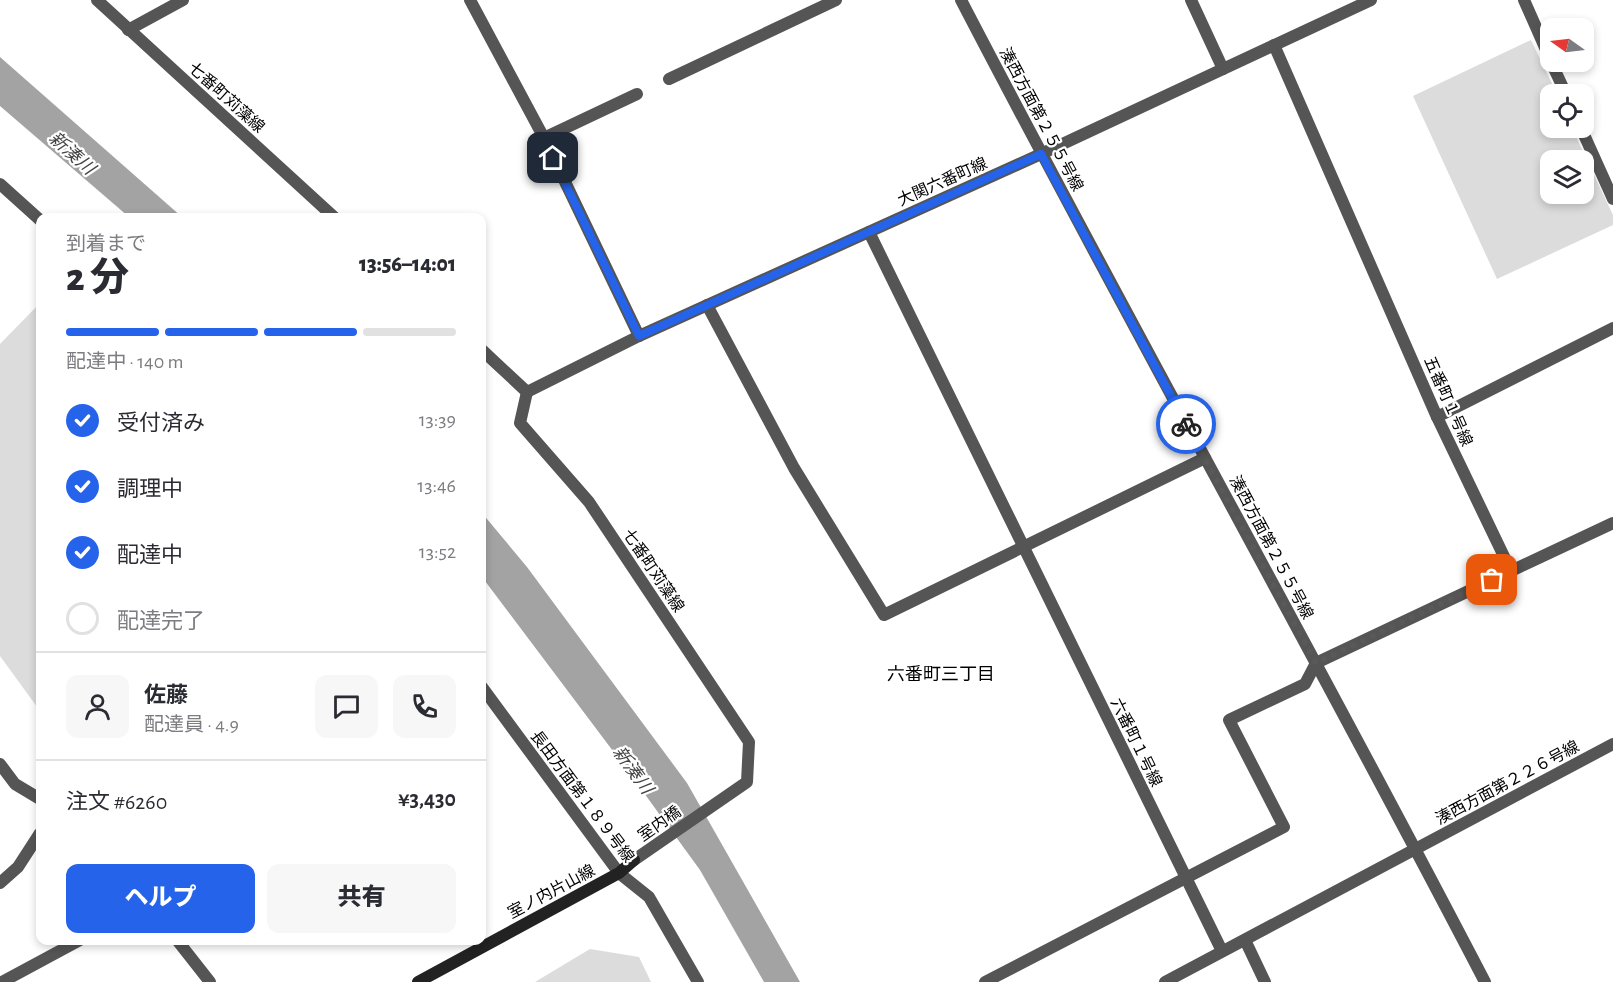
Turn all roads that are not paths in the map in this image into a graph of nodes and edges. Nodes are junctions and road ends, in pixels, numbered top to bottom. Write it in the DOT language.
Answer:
graph roads {
  1 [pos="97,0"];
  2 [pos="183,0"];
  3 [pos="471,0"];
  4 [pos="836,0"];
  5 [pos="961,0"];
  6 [pos="1191,0"];
  7 [pos="1371,0"];
  8 [pos="1524,0"];
  9 [pos="1358,3"];
  10 [pos="128,30"];
  11 [pos="1540,36"];
  12 [pos="1274,45"];
  13 [pos="1223,69"];
  14 [pos="669,79"];
  15 [pos="637,94"];
  16 [pos="544,138"];
  17 [pos="1586,138"];
  18 [pos="1041,154"];
  19 [pos="0,184"];
  20 [pos="1613,199"];
  21 [pos="329,213"];
  22 [pos="36,216"];
  23 [pos="869,232"];
  24 [pos="707,305"];
  25 [pos="1613,328"];
  26 [pos="639,336"];
  27 [pos="486,355"];
  28 [pos="527,392"];
  29 [pos="1437,417"];
  30 [pos="1205,458"];
  31 [pos="1613,523"];
  32 [pos="1022,547"];
  33 [pos="1511,571"];
  34 [pos="1316,663"];
  35 [pos="486,692"];
  36 [pos="1613,744"];
  37 [pos="0,764"];
  38 [pos="36,797"];
  39 [pos="702,813"];
  40 [pos="36,839"];
  41 [pos="1416,848"];
  42 [pos="634,860"];
  43 [pos="619,873"];
  44 [pos="1186,878"];
  45 [pos="0,883"];
  46 [pos="1245,940"];
  47 [pos="71,945"];
  48 [pos="181,945"];
  49 [pos="1222,951"];
  50 [pos="2,982"];
  51 [pos="210,982"];
  52 [pos="418,982"];
  53 [pos="698,982"];
  54 [pos="985,982"];
  55 [pos="1165,982"];
  56 [pos="1265,982"];
  57 [pos="1485,982"];
  1 -- 10 [label="street, 七番町苅藻線"];
  2 -- 10 [label="street"];
  3 -- 16 [label="street"];
  4 -- 14 [label="street"];
  5 -- 18 [label="street, 湊西方面第２５５号線"];
  6 -- 13 [label="street"];
  7 -- 9 [label="street, 大関六番町線"];
  8 -- 11 [label="street"];
  9 -- 12 [label="street, 大関六番町線"];
  10 -- 21 [label="street, 七番町苅藻線"];
  12 -- 13 [label="street, 大関六番町線"];
  12 -- 29 [label="street, 五番町１号線"];
  13 -- 18 [label="street, 大関六番町線"];
  15 -- 16 [label="street"];
  16 -- 26 [label="street"];
  17 -- 20 [label="street"];
  18 -- 23 [label="street, 大関六番町線"];
  18 -- 30 [label="street, 湊西方面第２５５号線"];
  19 -- 22 [label="street"];
  23 -- 24 [label="street, 大関六番町線"];
  23 -- 32 [label="street, 六番町１号線"];
  24 -- 26 [label="street, 大関六番町線"];
  24 -- 32 [label="street"];
  25 -- 29 [label="street"];
  26 -- 28 [label="street, 大関六番町線"];
  27 -- 28 [label="street"];
  28 -- 39 [label="street, 七番町苅藻線"];
  29 -- 33 [label="street, 五番町１号線"];
  30 -- 32 [label="street"];
  30 -- 34 [label="street, 湊西方面第２５５号線"];
  31 -- 33 [label="street"];
  32 -- 44 [label="street, 六番町１号線"];
  33 -- 34 [label="street"];
  34 -- 41 [label="street, 湊西方面第２５５号線"];
  34 -- 44 [label="street"];
  35 -- 43 [label="street, 長田方面第１８９号線"];
  36 -- 41 [label="street, 湊西方面第２２６号線"];
  37 -- 38 [label="street"];
  39 -- 42 [label="street, 室内橋"];
  40 -- 45 [label="street"];
  41 -- 46 [label="street, 湊西方面第２２６号線"];
  41 -- 57 [label="street, 湊西方面第２５５号線"];
  42 -- 43 [label="street, 室ノ内片山線"];
  43 -- 52 [label="street, 室ノ内片山線"];
  43 -- 53 [label="street, 長田方面第１８９号線"];
  44 -- 49 [label="street, 六番町１号線"];
  44 -- 54 [label="street"];
  46 -- 49 [label="street, 湊西方面第２２６号線"];
  46 -- 56 [label="street"];
  47 -- 50 [label="street"];
  48 -- 51 [label="street"];
  49 -- 55 [label="street, 湊西方面第２２６号線"];
}
